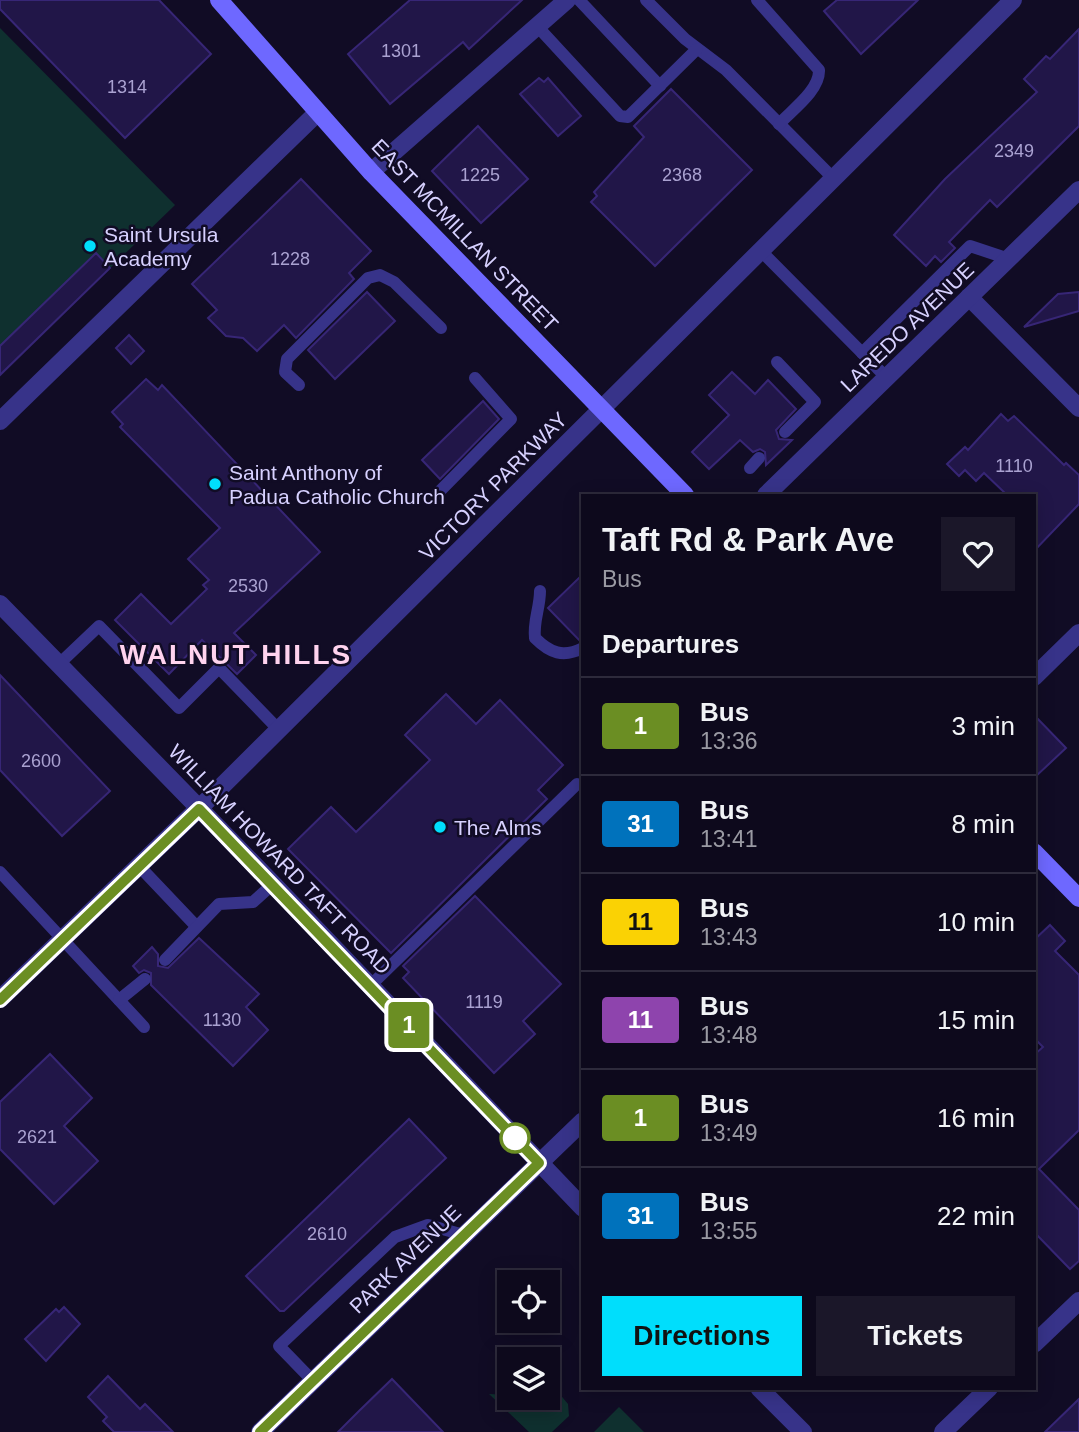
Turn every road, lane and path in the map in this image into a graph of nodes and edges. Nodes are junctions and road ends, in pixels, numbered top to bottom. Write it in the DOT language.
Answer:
graph roads {
  1 [pos="219,0"];
  2 [pos="567,0"];
  3 [pos="579,0"];
  4 [pos="646,0"];
  5 [pos="757,0"];
  6 [pos="1013,0"];
  7 [pos="537,26"];
  8 [pos="697,49"];
  9 [pos="660,86"];
  10 [pos="317,113"];
  11 [pos="779,124"];
  12 [pos="371,172"];
  13 [pos="833,178"];
  14 [pos="1079,190"];
  15 [pos="761,251"];
  16 [pos="1009,259"];
  17 [pos="969,297"];
  18 [pos="441,328"];
  19 [pos="862,353"];
  20 [pos="777,362"];
  21 [pos="475,378"];
  22 [pos="887,379"];
  23 [pos="299,385"];
  24 [pos="1079,408"];
  25 [pos="602,409"];
  26 [pos="0,421"];
  27 [pos="785,432"];
  28 [pos="437,494"];
  29 [pos="684,494"];
  30 [pos="767,494"];
  31 [pos="540,591"];
  32 [pos="0,604"];
  33 [pos="1079,633"];
  34 [pos="581,649"];
  35 [pos="59,664"];
  36 [pos="1036,675"];
  37 [pos="279,730"];
  38 [pos="578,784"];
  39 [pos="199,809"];
  40 [pos="1036,854"];
  41 [pos="139,866"];
  42 [pos="0,872"];
  43 [pos="273,884"];
  44 [pos="1079,898"];
  45 [pos="197,926"];
  46 [pos="64,938"];
  47 [pos="161,957"];
  48 [pos="139,979"];
  49 [pos="371,985"];
  50 [pos="0,999"];
  51 [pos="120,1000"];
  52 [pos="144,1027"];
  53 [pos="581,1123"];
  54 [pos="539,1163"];
  55 [pos="581,1206"];
  56 [pos="464,1235"];
  57 [pos="1079,1302"];
  58 [pos="1036,1342"];
  59 [pos="312,1380"];
  60 [pos="761,1390"];
  61 [pos="987,1390"];
  62 [pos="260,1432"];
  63 [pos="803,1432"];
  64 [pos="943,1432"];
  1 -- 10 [label="main road, EAST MCMILLAN STREET"];
  2 -- 7 [label="street"];
  3 -- 9 [label="lane"];
  4 -- 8 [label="lane"];
  5 -- 11 [label="lane"];
  6 -- 13 [label="street, VICTORY PARKWAY"];
  7 -- 9 [label="lane"];
  7 -- 12 [label="street"];
  8 -- 9 [label="lane"];
  8 -- 11 [label="lane"];
  10 -- 12 [label="main road, EAST MCMILLAN STREET"];
  10 -- 26 [label="street"];
  11 -- 13 [label="lane"];
  12 -- 25 [label="main road, EAST MCMILLAN STREET"];
  13 -- 15 [label="street, VICTORY PARKWAY"];
  14 -- 16 [label="street, LAREDO AVENUE"];
  15 -- 19 [label="lane"];
  15 -- 25 [label="street, VICTORY PARKWAY"];
  16 -- 17 [label="street, LAREDO AVENUE"];
  16 -- 19 [label="lane"];
  17 -- 22 [label="street, LAREDO AVENUE"];
  17 -- 24 [label="street"];
  18 -- 23 [label="lane"];
  19 -- 22 [label="lane"];
  20 -- 27 [label="lane"];
  21 -- 28 [label="lane"];
  22 -- 30 [label="street, LAREDO AVENUE"];
  25 -- 29 [label="main road, EAST MCMILLAN STREET"];
  25 -- 37 [label="street, VICTORY PARKWAY"];
  31 -- 34 [label="lane"];
  32 -- 35 [label="street, WILLIAM HOWARD TAFT ROAD"];
  33 -- 36 [label="street"];
  35 -- 37 [label="lane"];
  35 -- 39 [label="street, WILLIAM HOWARD TAFT ROAD"];
  37 -- 39 [label="street, VICTORY PARKWAY"];
  38 -- 49 [label="lane"];
  39 -- 41 [label="street, VICTORY PARKWAY"];
  39 -- 43 [label="street, WILLIAM HOWARD TAFT ROAD"];
  40 -- 44 [label="main road"];
  41 -- 45 [label="lane"];
  41 -- 46 [label="street, VICTORY PARKWAY"];
  42 -- 46 [label="lane"];
  43 -- 45 [label="lane"];
  43 -- 49 [label="street, WILLIAM HOWARD TAFT ROAD"];
  45 -- 47 [label="lane"];
  46 -- 50 [label="street, VICTORY PARKWAY"];
  46 -- 51 [label="lane"];
  48 -- 51 [label="lane"];
  49 -- 54 [label="street, WILLIAM HOWARD TAFT ROAD"];
  51 -- 52 [label="lane"];
  53 -- 54 [label="street, PARK AVENUE"];
  54 -- 55 [label="street, WILLIAM HOWARD TAFT ROAD"];
  54 -- 56 [label="street, PARK AVENUE"];
  56 -- 59 [label="street, PARK AVENUE"];
  56 -- 59 [label="lane"];
  57 -- 58 [label="street"];
  59 -- 62 [label="street, PARK AVENUE"];
  60 -- 63 [label="street"];
  61 -- 64 [label="street"];
}
